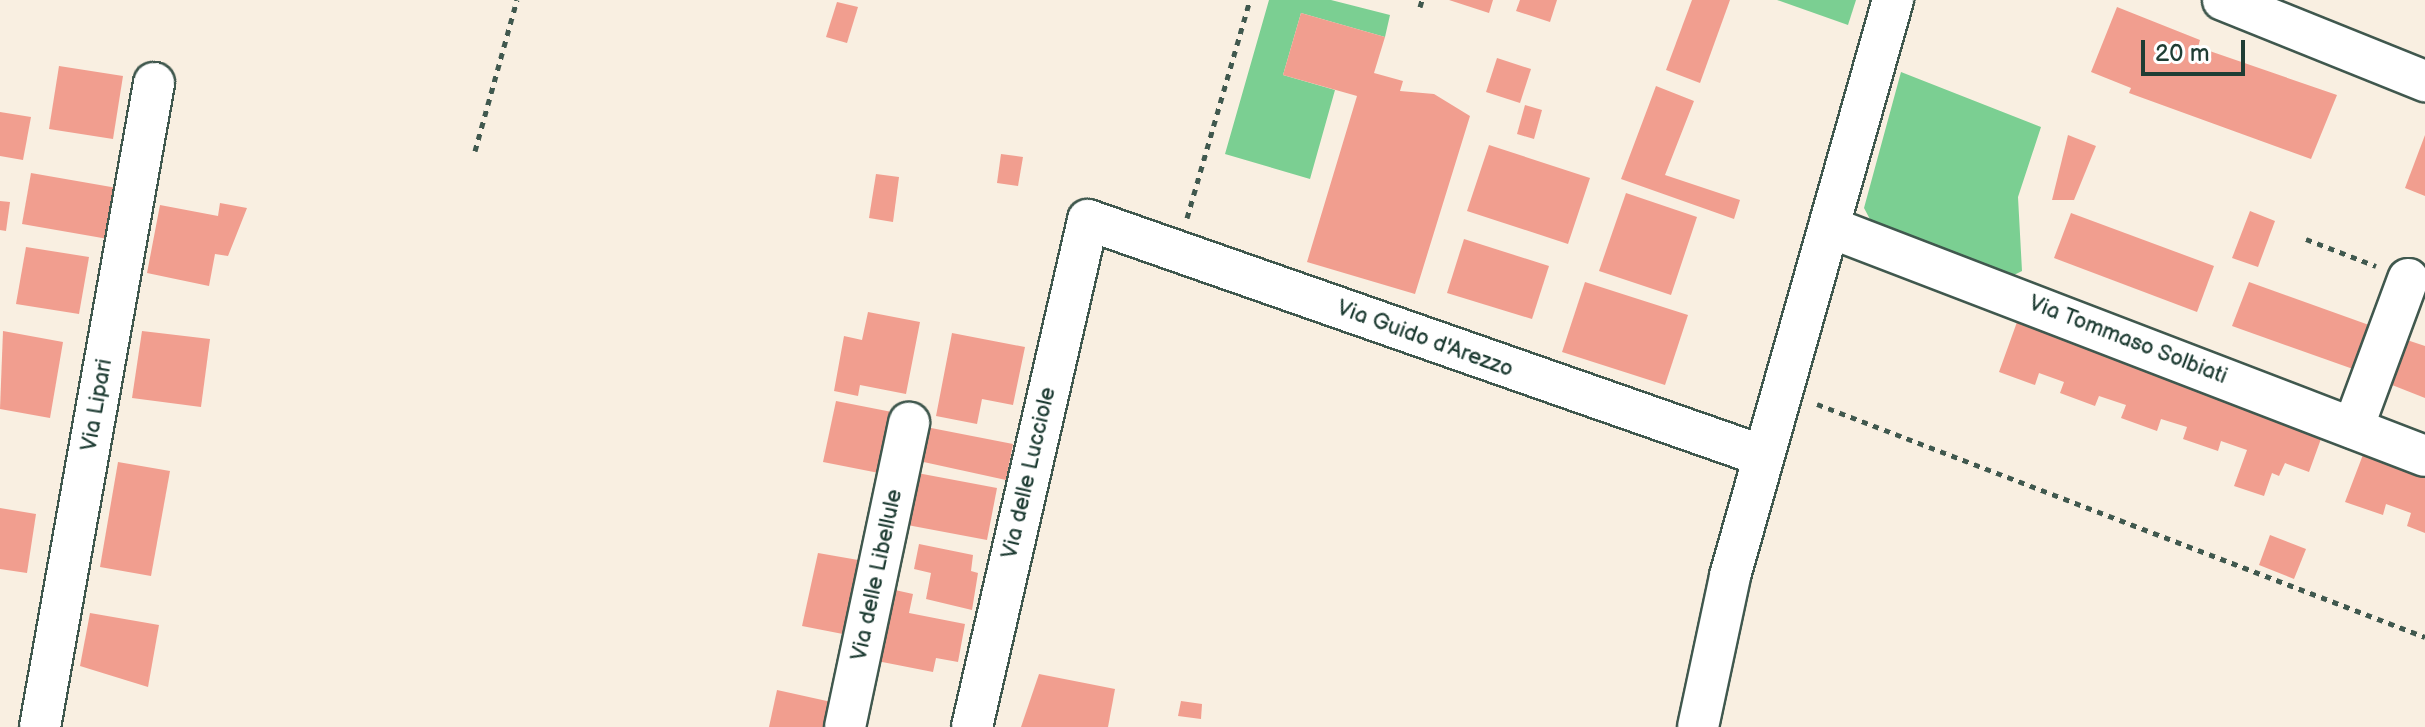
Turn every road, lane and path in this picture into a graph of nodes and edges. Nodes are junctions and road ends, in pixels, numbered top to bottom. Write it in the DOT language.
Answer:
graph roads {
  1 [pos="517,0"];
  2 [pos="1250,0"];
  3 [pos="1893,0"];
  4 [pos="2223,0"];
  5 [pos="2425,81"];
  6 [pos="154,83"];
  7 [pos="475,151"];
  8 [pos="1088,220"];
  9 [pos="1829,227"];
  10 [pos="2306,239"];
  11 [pos="1177,251"];
  12 [pos="2408,279"];
  13 [pos="1805,399"];
  14 [pos="909,423"];
  15 [pos="2353,428"];
  16 [pos="1763,456"];
  17 [pos="2425,456"];
  18 [pos="2425,637"];
  19 [pos="40,727"];
  20 [pos="845,727"];
  21 [pos="972,727"];
  22 [pos="1698,727"];
  1 -- 7 [label="path"];
  2 -- 11 [label="path"];
  3 -- 9 [label="street"];
  4 -- 5 [label="street"];
  6 -- 19 [label="street, Via Lipari"];
  8 -- 11 [label="street, Via Guido d'Arezzo"];
  8 -- 21 [label="street, Via delle Lucciole"];
  9 -- 15 [label="street, Via Tommaso Solbiati"];
  9 -- 16 [label="street"];
  10 -- 12 [label="path"];
  11 -- 16 [label="street, Via Guido d'Arezzo"];
  12 -- 15 [label="street"];
  13 -- 18 [label="path"];
  14 -- 20 [label="street, Via delle Libellule"];
  15 -- 17 [label="street, Via Tommaso Solbiati"];
  16 -- 22 [label="street"];
}
